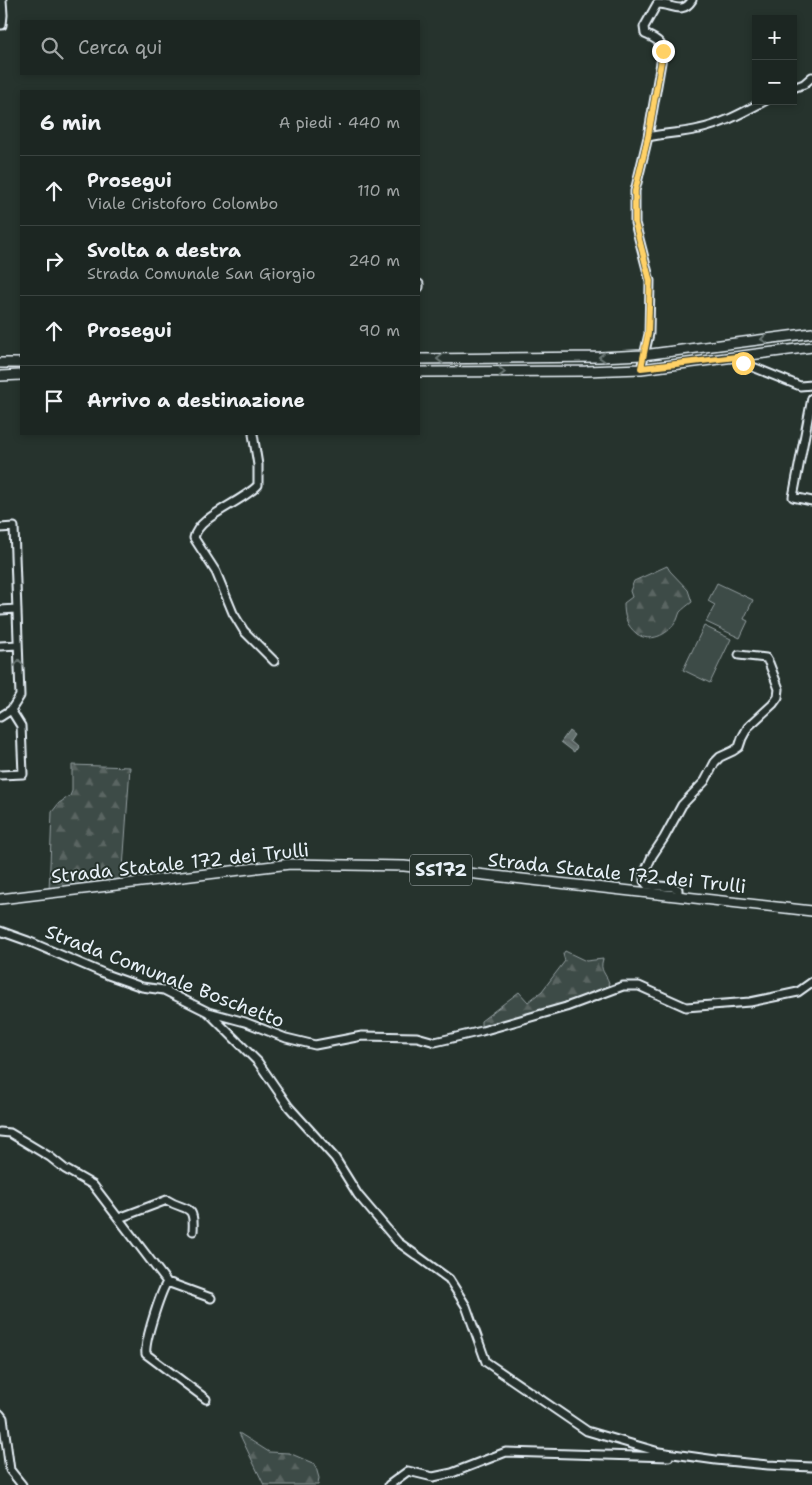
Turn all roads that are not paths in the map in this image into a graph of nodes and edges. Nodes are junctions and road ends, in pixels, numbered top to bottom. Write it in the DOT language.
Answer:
graph roads {
  1 [pos="2,0"];
  2 [pos="692,0"];
  3 [pos="0,25"];
  4 [pos="812,77"];
  5 [pos="797,87"];
  6 [pos="757,105"];
  7 [pos="648,137"];
  8 [pos="812,333"];
  9 [pos="812,347"];
  10 [pos="643,355"];
  11 [pos="736,357"];
  12 [pos="420,359"];
  13 [pos="0,363"];
  14 [pos="20,363"];
  15 [pos="641,368"];
  16 [pos="420,372"];
  17 [pos="20,375"];
  18 [pos="0,376"];
  19 [pos="812,385"];
  20 [pos="812,398"];
  21 [pos="253,435"];
  22 [pos="812,501"];
  23 [pos="0,528"];
  24 [pos="17,609"];
  25 [pos="0,610"];
  26 [pos="18,645"];
  27 [pos="0,646"];
  28 [pos="739,655"];
  29 [pos="274,661"];
  30 [pos="11,710"];
  31 [pos="0,717"];
  32 [pos="0,774"];
  33 [pos="678,896"];
  34 [pos="0,899"];
  35 [pos="812,911"];
  36 [pos="0,931"];
  37 [pos="812,982"];
  38 [pos="208,1012"];
  39 [pos="0,1132"];
  40 [pos="120,1218"];
  41 [pos="193,1231"];
  42 [pos="167,1282"];
  43 [pos="210,1298"];
  44 [pos="206,1399"];
  45 [pos="0,1414"];
  46 [pos="702,1458"];
  47 [pos="812,1467"];
  48 [pos="22,1485"];
  49 [pos="389,1485"];
  1 -- 3 [label="street"];
  2 -- 7 [label="street"];
  4 -- 5 [label="street"];
  6 -- 7 [label="street"];
  7 -- 10 [label="street"];
  8 -- 10 [label="main road, one-way"];
  9 -- 11 [label="main road"];
  10 -- 12 [label="main road, one-way"];
  10 -- 15 [label="street"];
  11 -- 15 [label="main road"];
  11 -- 19 [label="street"];
  13 -- 14 [label="main road"];
  16 -- 15 [label="main road, one-way"];
  17 -- 18 [label="main road"];
  20 -- 22 [label="street"];
  21 -- 29 [label="street"];
  23 -- 24 [label="street"];
  24 -- 25 [label="street"];
  24 -- 26 [label="street"];
  26 -- 27 [label="street"];
  30 -- 26 [label="street, one-way"];
  28 -- 33 [label="street"];
  30 -- 31 [label="street"];
  30 -- 32 [label="street"];
  33 -- 34 [label="main road, Strada Statale 172 dei Trulli / SS172"];
  33 -- 35 [label="main road, Strada Statale 172 dei Trulli / SS172"];
  36 -- 38 [label="street, Strada Comunale Boschetto"];
  37 -- 38 [label="street, Strada Comunale Boschetto"];
  38 -- 46 [label="street"];
  39 -- 40 [label="street"];
  40 -- 41 [label="street"];
  40 -- 42 [label="street"];
  42 -- 43 [label="street"];
  42 -- 44 [label="street"];
  45 -- 48 [label="street"];
  46 -- 47 [label="street"];
  46 -- 49 [label="street"];
}
